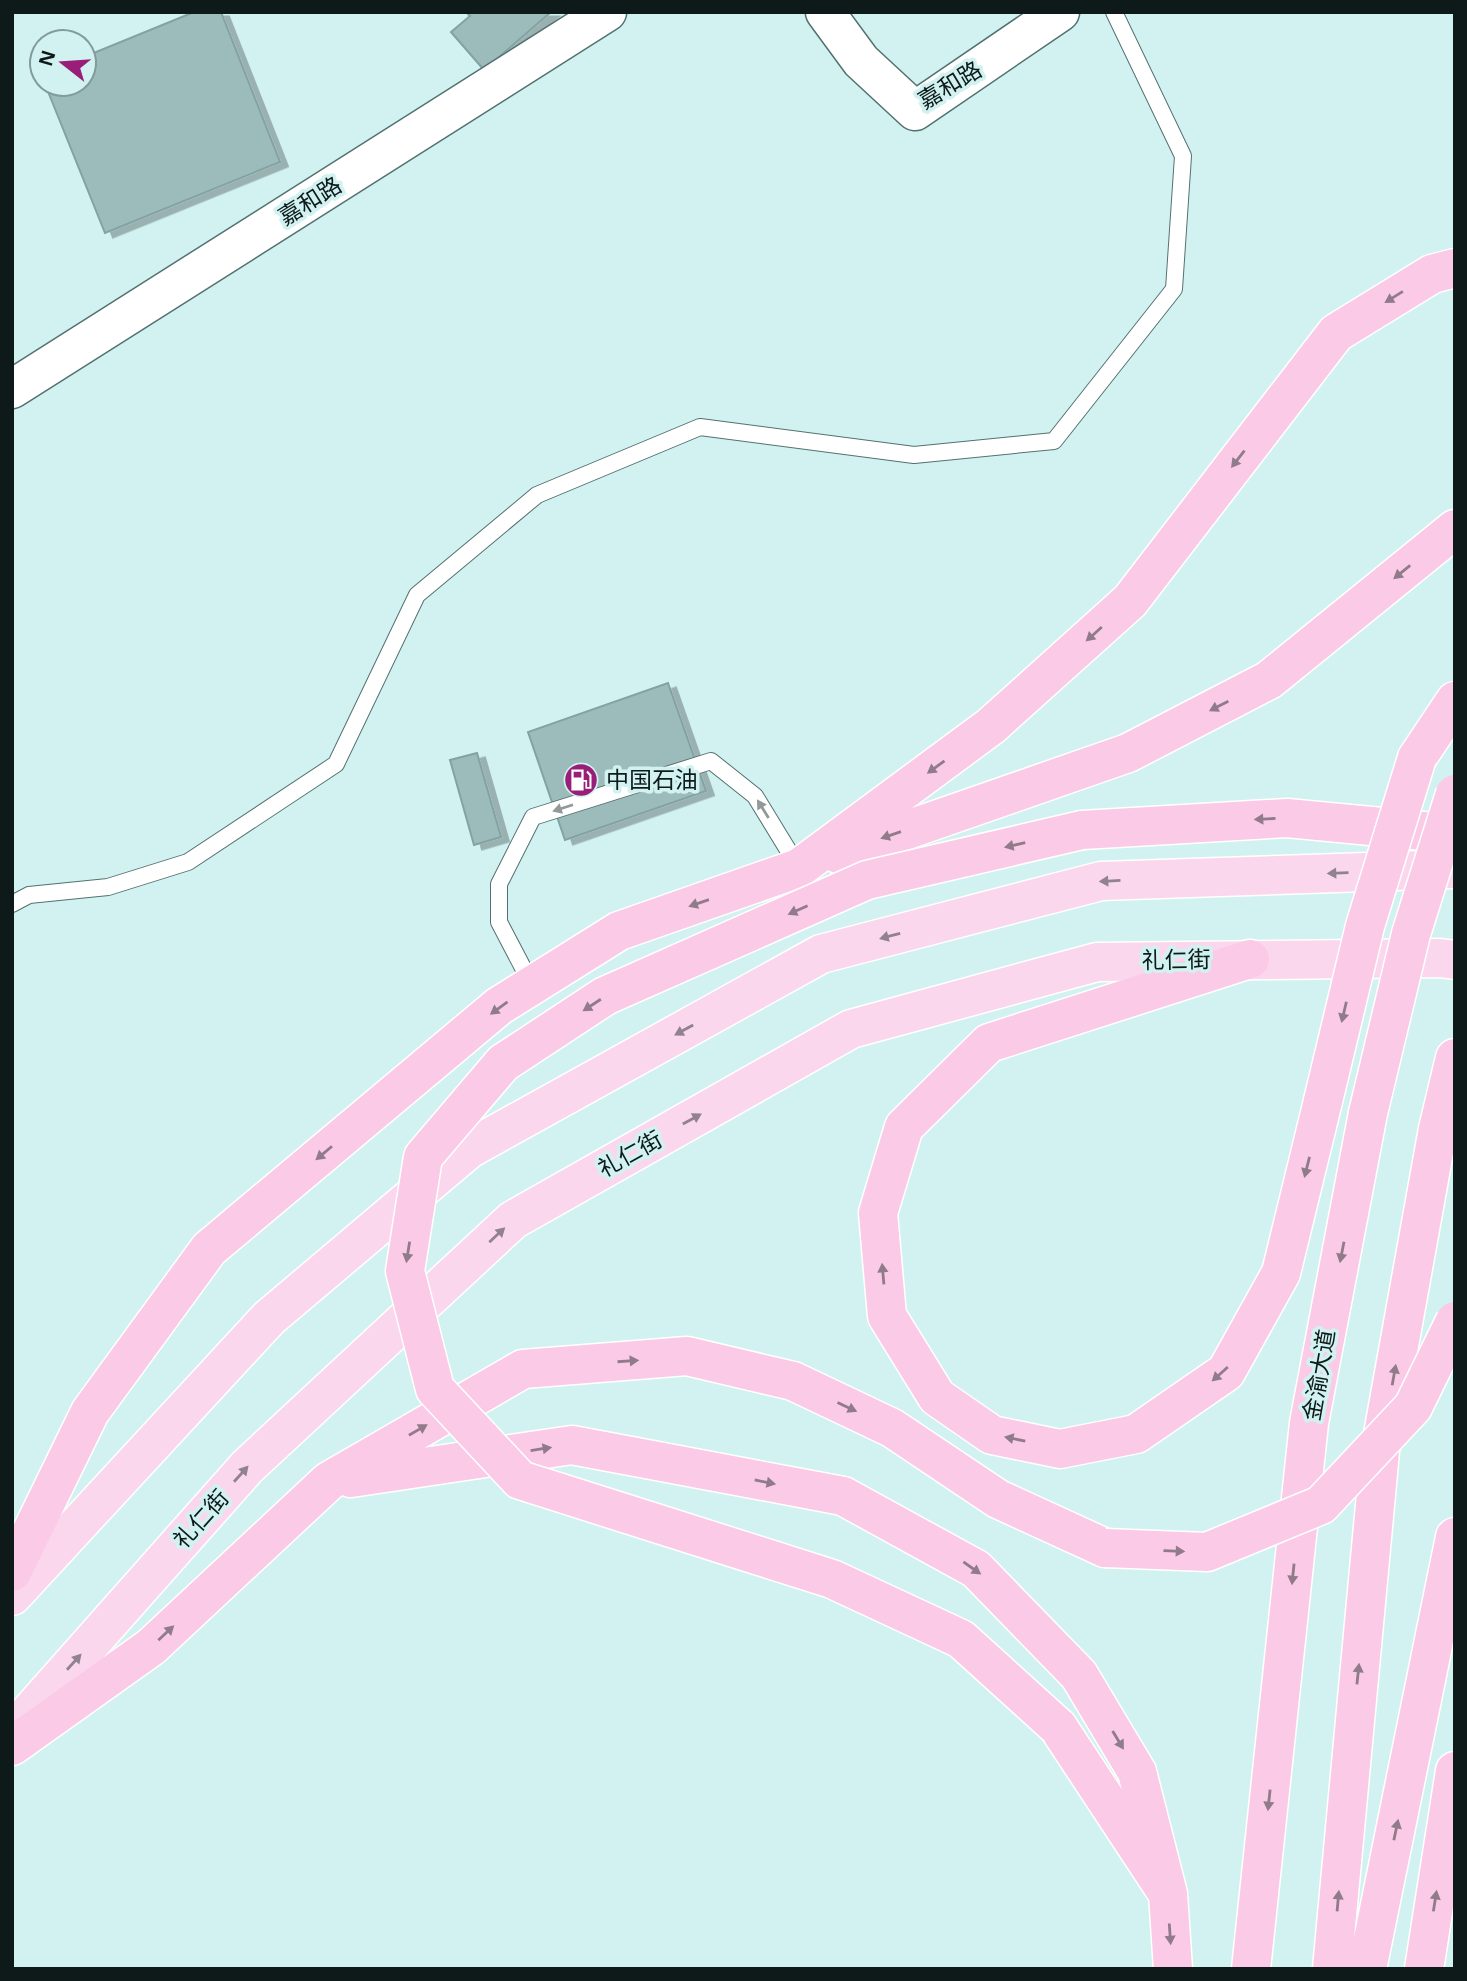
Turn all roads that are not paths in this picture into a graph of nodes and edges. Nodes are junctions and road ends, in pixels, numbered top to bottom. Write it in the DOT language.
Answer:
graph roads {
  1 [pos="607,12"];
  2 [pos="825,12"];
  3 [pos="1060,12"];
  4 [pos="1114,12"];
  5 [pos="1455,268"];
  6 [pos="12,389"];
  7 [pos="1455,529"];
  8 [pos="1455,701"];
  9 [pos="1455,793"];
  10 [pos="1455,834"];
  11 [pos="799,867"];
  12 [pos="1455,869"];
  13 [pos="12,904"];
  14 [pos="1250,959"];
  15 [pos="1447,959"];
  16 [pos="533,985"];
  17 [pos="1455,1058"];
  18 [pos="1455,1321"];
  19 [pos="328,1481"];
  20 [pos="1455,1536"];
  21 [pos="12,1572"];
  22 [pos="12,1596"];
  23 [pos="12,1732"];
  24 [pos="12,1746"];
  25 [pos="1455,1771"];
  26 [pos="1168,1894"];
  27 [pos="1173,1969"];
  28 [pos="1251,1969"];
  29 [pos="1332,1969"];
  30 [pos="1367,1969"];
  31 [pos="1424,1969"];
  1 -- 6 [label="street, 嘉和路"];
  2 -- 3 [label="street, 嘉和路"];
  4 -- 13 [label="lane"];
  5 -- 11 [label="highway, one-way"];
  7 -- 11 [label="highway, one-way"];
  8 -- 14 [label="highway, one-way, bridge"];
  9 -- 28 [label="highway, 金渝大道, one-way, bridge"];
  10 -- 26 [label="highway, one-way, bridge"];
  11 -- 16 [label="highway, one-way"];
  11 -- 16 [label="lane, one-way"];
  12 -- 22 [label="main road, one-way"];
  14 -- 15 [label="main road, 礼仁街"];
  23 -- 14 [label="main road, 礼仁街, one-way"];
  16 -- 21 [label="highway, one-way"];
  29 -- 17 [label="highway, one-way"];
  19 -- 18 [label="highway, one-way, bridge"];
  24 -- 19 [label="highway, one-way"];
  19 -- 26 [label="highway, one-way"];
  30 -- 20 [label="highway, one-way"];
  31 -- 25 [label="highway, one-way"];
  26 -- 27 [label="highway, one-way"];
}
